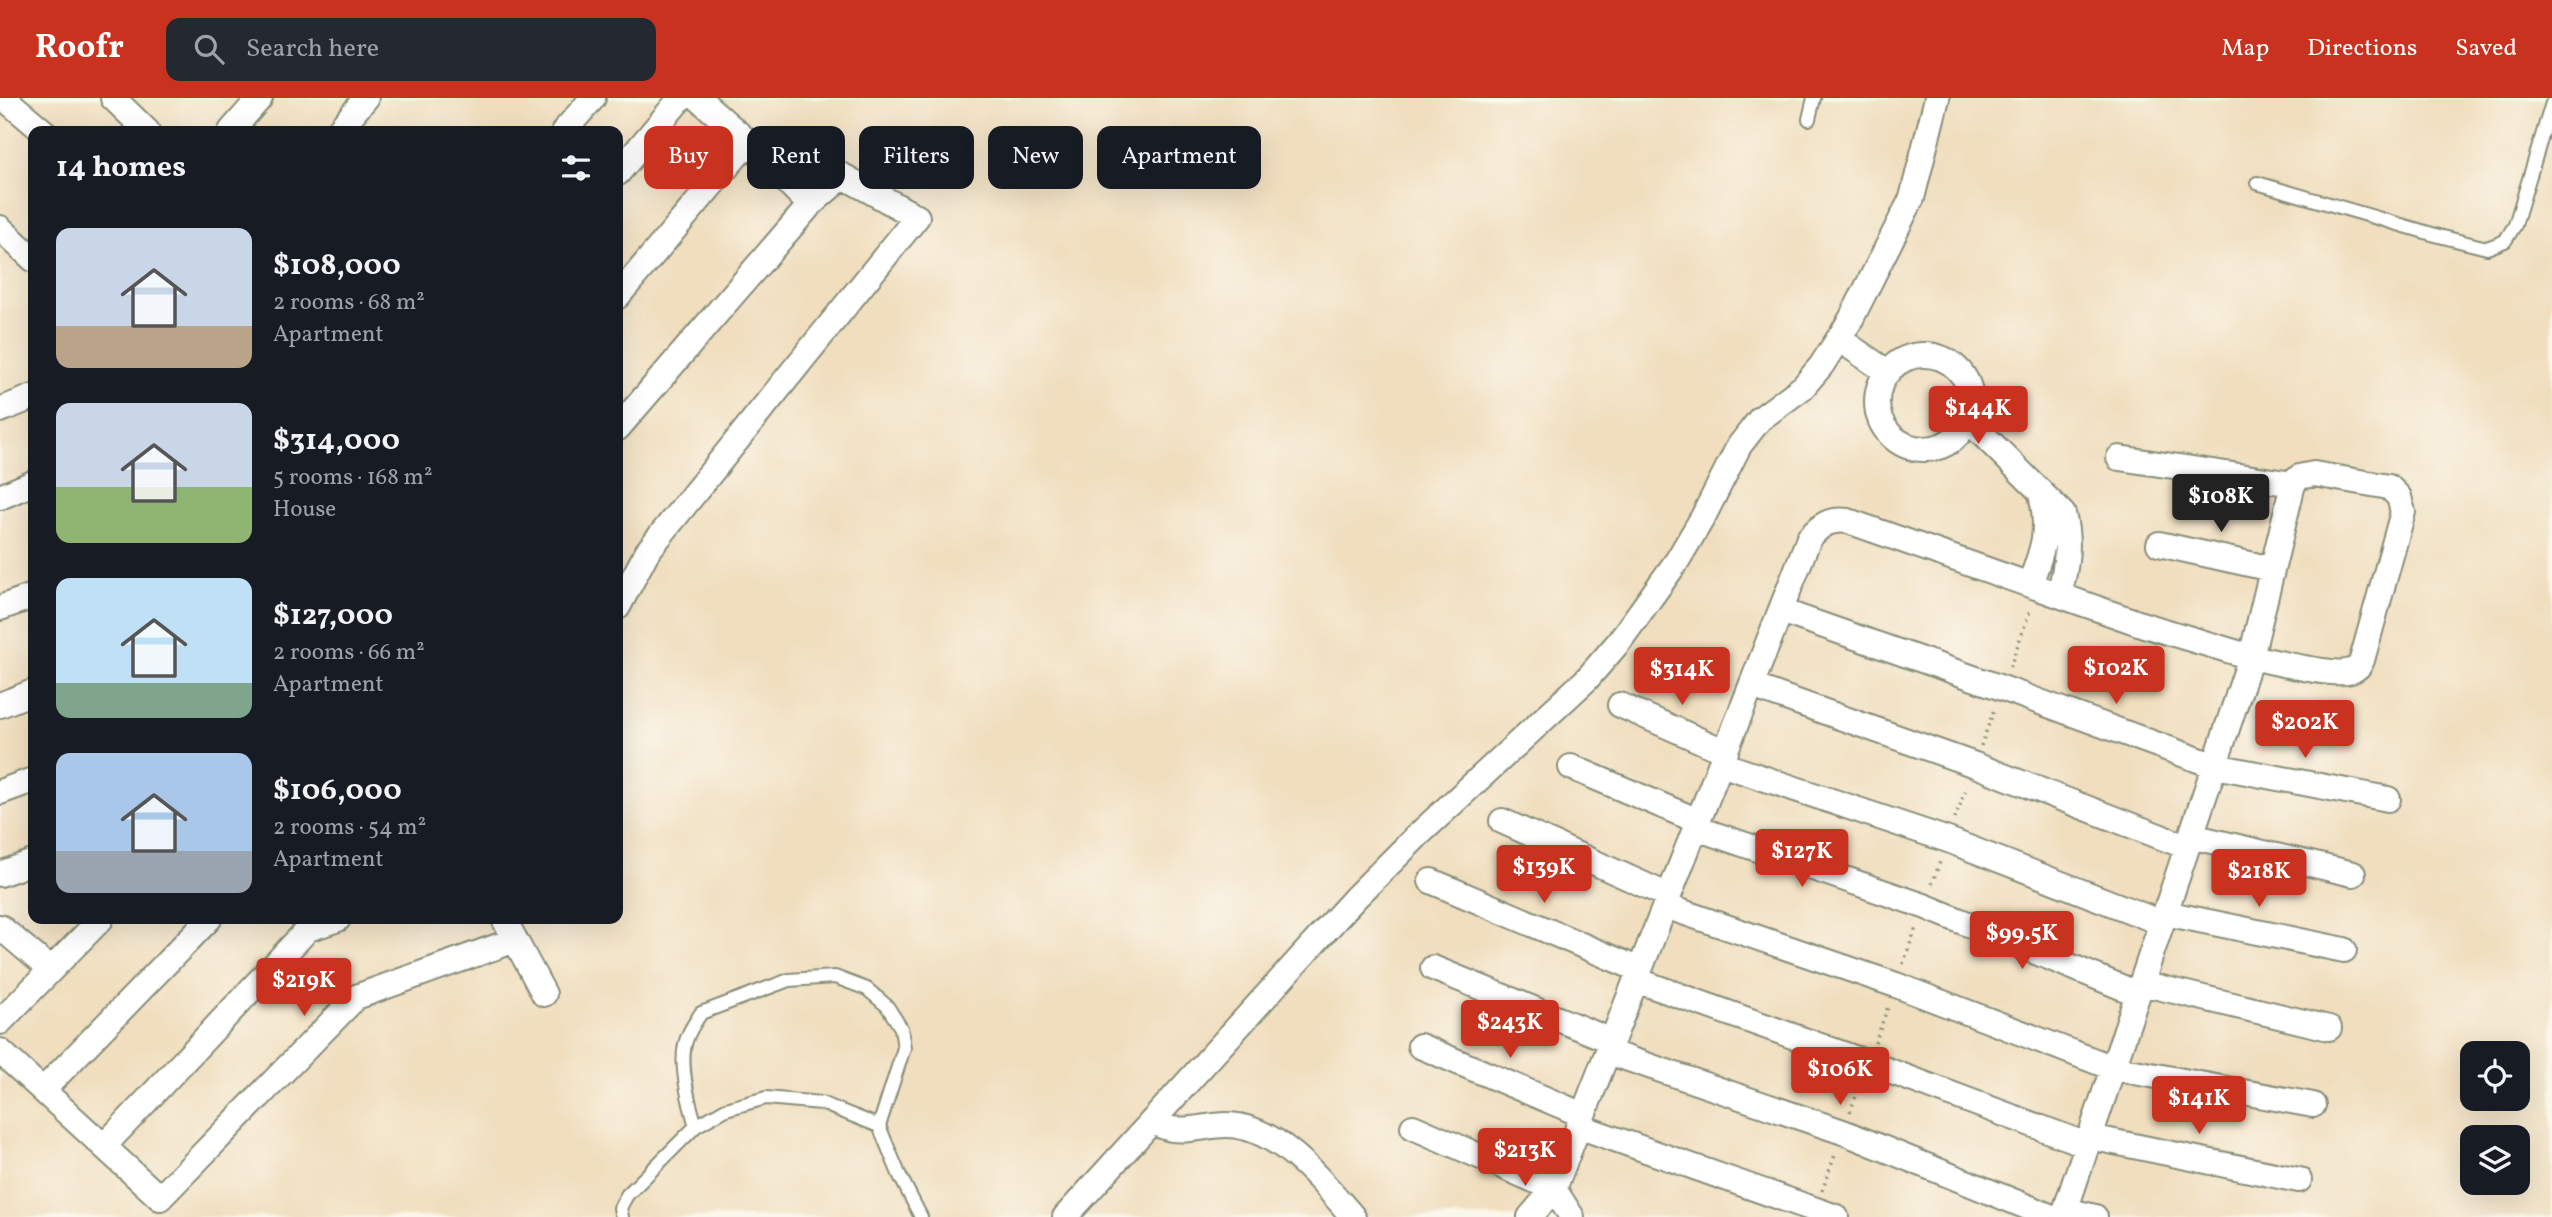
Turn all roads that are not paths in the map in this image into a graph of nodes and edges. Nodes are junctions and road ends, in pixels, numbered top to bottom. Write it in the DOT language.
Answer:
graph roads {
  1 [pos="4,98"];
  2 [pos="113,98"];
  3 [pos="260,98"];
  4 [pos="366,98"];
  5 [pos="593,98"];
  6 [pos="681,98"];
  7 [pos="698,98"];
  8 [pos="1814,98"];
  9 [pos="1937,98"];
  10 [pos="0,103"];
  11 [pos="2552,103"];
  12 [pos="142,115"];
  13 [pos="568,116"];
  14 [pos="1809,119"];
  15 [pos="37,126"];
  16 [pos="235,126"];
  17 [pos="342,126"];
  18 [pos="747,141"];
  19 [pos="747,143"];
  20 [pos="623,167"];
  21 [pos="2257,183"];
  22 [pos="794,189"];
  23 [pos="810,205"];
  24 [pos="0,228"];
  25 [pos="28,254"];
  26 [pos="623,290"];
  27 [pos="1839,339"];
  28 [pos="1887,372"];
  29 [pos="28,399"];
  30 [pos="0,410"];
  31 [pos="1969,421"];
  32 [pos="623,422"];
  33 [pos="2119,458"];
  34 [pos="2293,484"];
  35 [pos="28,485"];
  36 [pos="2041,494"];
  37 [pos="0,497"];
  38 [pos="2159,544"];
  39 [pos="2272,569"];
  40 [pos="2029,584"];
  41 [pos="2059,594"];
  42 [pos="28,598"];
  43 [pos="623,598"];
  44 [pos="0,608"];
  45 [pos="1781,611"];
  46 [pos="2251,657"];
  47 [pos="1752,686"];
  48 [pos="28,694"];
  49 [pos="0,705"];
  50 [pos="1620,705"];
  51 [pos="1723,758"];
  52 [pos="2215,766"];
  53 [pos="1571,767"];
  54 [pos="28,782"];
  55 [pos="0,792"];
  56 [pos="2388,799"];
  57 [pos="1502,821"];
  58 [pos="1697,825"];
  59 [pos="2189,841"];
  60 [pos="28,864"];
  61 [pos="2353,873"];
  62 [pos="0,874"];
  63 [pos="1431,881"];
  64 [pos="1667,901"];
  65 [pos="2163,918"];
  66 [pos="96,924"];
  67 [pos="204,924"];
  68 [pos="323,924"];
  69 [pos="0,927"];
  70 [pos="509,929"];
  71 [pos="2344,950"];
  72 [pos="1433,968"];
  73 [pos="51,970"];
  74 [pos="1638,975"];
  75 [pos="2140,989"];
  76 [pos="544,994"];
  77 [pos="0,1022"];
  78 [pos="2329,1028"];
  79 [pos="1420,1046"];
  80 [pos="1610,1046"];
  81 [pos="0,1051"];
  82 [pos="2113,1068"];
  83 [pos="43,1090"];
  84 [pos="2313,1105"];
  85 [pos="1581,1121"];
  86 [pos="1152,1122"];
  87 [pos="696,1126"];
  88 [pos="879,1126"];
  89 [pos="1413,1127"];
  90 [pos="2088,1141"];
  91 [pos="104,1146"];
  92 [pos="2299,1180"];
  93 [pos="1554,1189"];
  94 [pos="2060,1215"];
  95 [pos="622,1217"];
  96 [pos="921,1217"];
  97 [pos="1065,1217"];
  98 [pos="1353,1217"];
  99 [pos="1530,1217"];
  100 [pos="1572,1217"];
  101 [pos="1836,1217"];
  102 [pos="2095,1217"];
  1 -- 10 [label="street"];
  1 -- 15 [label="street"];
  2 -- 12 [label="street"];
  3 -- 16 [label="street"];
  4 -- 17 [label="street"];
  5 -- 13 [label="street"];
  6 -- 20 [label="street"];
  7 -- 18 [label="street"];
  8 -- 14 [label="lane"];
  9 -- 27 [label="street"];
  11 -- 21 [label="lane"];
  19 -- 26 [label="street"];
  22 -- 23 [label="street"];
  23 -- 32 [label="street"];
  23 -- 43 [label="street"];
  24 -- 25 [label="street"];
  27 -- 28 [label="street"];
  27 -- 86 [label="street"];
  28 -- 31 [label="street"];
  28 -- 31 [label="street"];
  29 -- 30 [label="street"];
  31 -- 36 [label="street"];
  33 -- 34 [label="street"];
  34 -- 39 [label="street"];
  34 -- 46 [label="street"];
  35 -- 37 [label="street"];
  36 -- 40 [label="street"];
  36 -- 41 [label="street"];
  38 -- 39 [label="street"];
  39 -- 46 [label="street"];
  40 -- 41 [label="street"];
  40 -- 45 [label="street"];
  41 -- 46 [label="street"];
  42 -- 44 [label="street"];
  45 -- 47 [label="street"];
  45 -- 52 [label="street"];
  46 -- 52 [label="street"];
  47 -- 51 [label="street"];
  47 -- 59 [label="street"];
  48 -- 49 [label="street"];
  50 -- 51 [label="street"];
  51 -- 58 [label="street"];
  51 -- 65 [label="street"];
  52 -- 56 [label="street"];
  52 -- 59 [label="street"];
  53 -- 58 [label="street"];
  54 -- 55 [label="street"];
  57 -- 64 [label="street"];
  58 -- 64 [label="street"];
  58 -- 75 [label="street"];
  59 -- 61 [label="street"];
  59 -- 65 [label="street"];
  60 -- 62 [label="street"];
  63 -- 74 [label="street"];
  64 -- 74 [label="street"];
  64 -- 82 [label="street"];
  65 -- 71 [label="street"];
  65 -- 75 [label="street"];
  66 -- 73 [label="street"];
  67 -- 83 [label="street"];
  68 -- 91 [label="street"];
  69 -- 73 [label="street"];
  70 -- 76 [label="street"];
  70 -- 91 [label="street"];
  72 -- 80 [label="street"];
  73 -- 77 [label="street"];
  74 -- 80 [label="street"];
  74 -- 90 [label="street"];
  75 -- 78 [label="street"];
  75 -- 82 [label="street"];
  79 -- 85 [label="street"];
  80 -- 85 [label="street"];
  80 -- 94 [label="street"];
  81 -- 83 [label="street"];
  82 -- 84 [label="street"];
  82 -- 90 [label="street"];
  83 -- 91 [label="street"];
  85 -- 93 [label="street"];
  85 -- 101 [label="street"];
  86 -- 97 [label="street"];
  86 -- 98 [label="street"];
  87 -- 88 [label="lane"];
  87 -- 88 [label="lane"];
  87 -- 95 [label="lane"];
  88 -- 96 [label="lane"];
  89 -- 93 [label="street"];
  90 -- 92 [label="street"];
  90 -- 94 [label="street"];
  93 -- 99 [label="street"];
  93 -- 100 [label="street"];
  94 -- 102 [label="street"];
}
